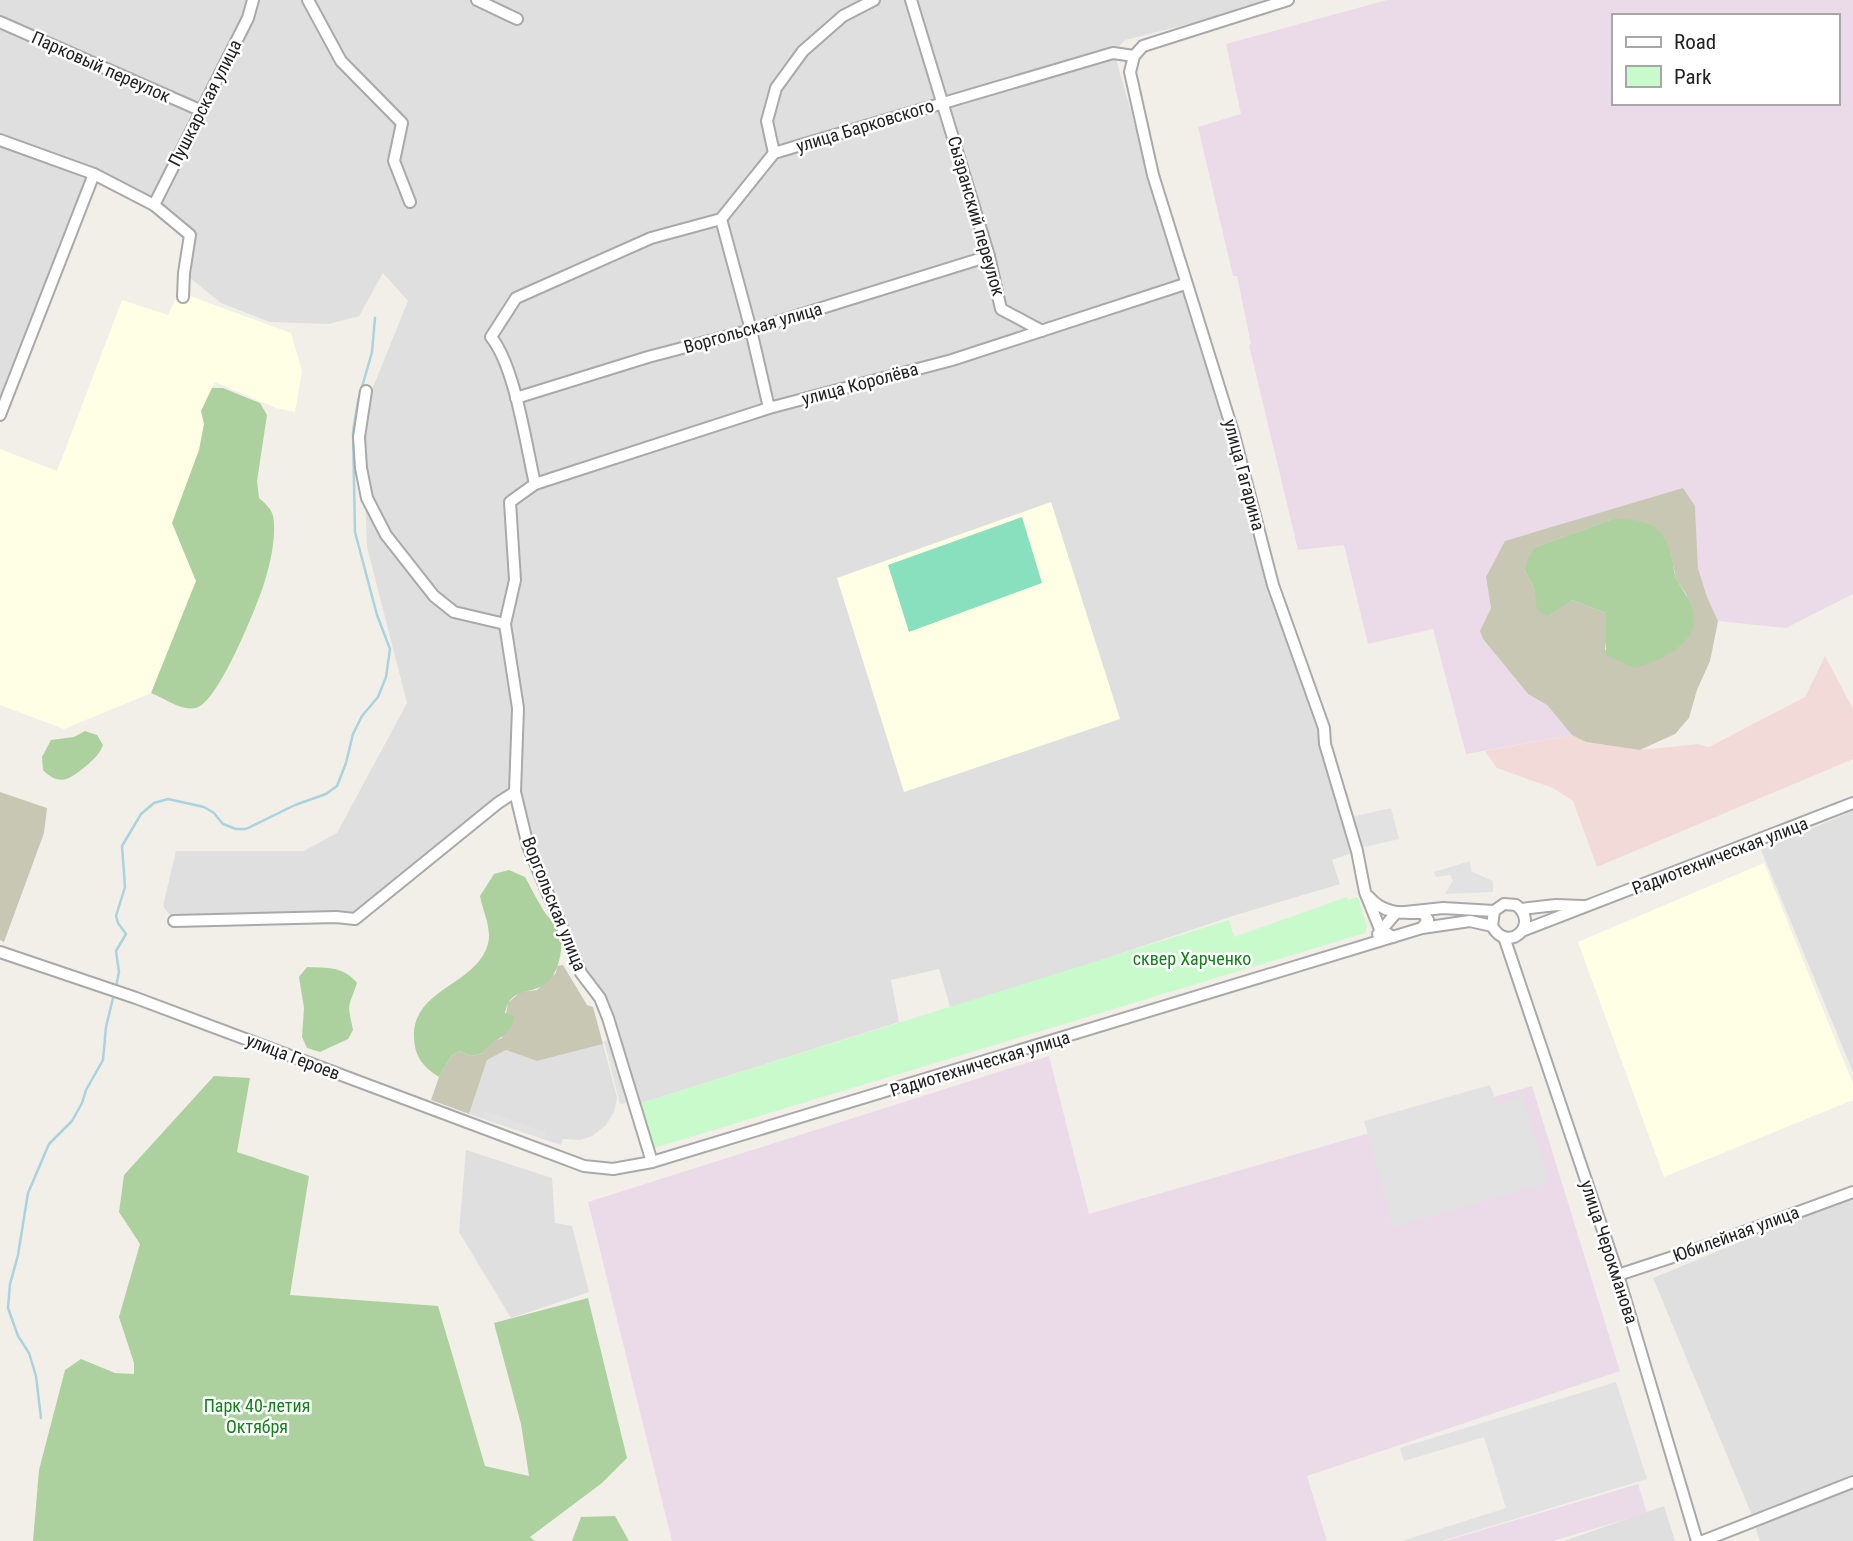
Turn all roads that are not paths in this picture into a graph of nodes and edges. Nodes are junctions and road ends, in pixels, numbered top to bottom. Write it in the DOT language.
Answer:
graph roads {
  1 [pos="253,0"];
  2 [pos="308,0"];
  3 [pos="477,0"];
  4 [pos="874,0"];
  5 [pos="911,0"];
  6 [pos="1288,0"];
  7 [pos="517,19"];
  8 [pos="0,22"];
  9 [pos="1135,56"];
  10 [pos="943,102"];
  11 [pos="201,111"];
  12 [pos="0,140"];
  13 [pos="774,153"];
  14 [pos="94,174"];
  15 [pos="410,202"];
  16 [pos="154,205"];
  17 [pos="721,219"];
  18 [pos="989,256"];
  19 [pos="1185,284"];
  20 [pos="183,297"];
  21 [pos="751,330"];
  22 [pos="1041,331"];
  23 [pos="366,391"];
  24 [pos="516,398"];
  25 [pos="769,408"];
  26 [pos="0,415"];
  27 [pos="535,484"];
  28 [pos="505,624"];
  29 [pos="515,792"];
  30 [pos="1853,803"];
  31 [pos="1365,892"];
  32 [pos="1586,906"];
  33 [pos="1521,909"];
  34 [pos="1494,911"];
  35 [pos="1396,913"];
  36 [pos="174,921"];
  37 [pos="1492,926"];
  38 [pos="1422,928"];
  39 [pos="1380,929"];
  40 [pos="1519,934"];
  41 [pos="1393,937"];
  42 [pos="1504,937"];
  43 [pos="1373,943"];
  44 [pos="0,952"];
  45 [pos="1514,964"];
  46 [pos="652,1162"];
  47 [pos="584,1166"];
  48 [pos="1853,1192"];
  49 [pos="1618,1275"];
  50 [pos="1853,1482"];
  51 [pos="1697,1541"];
  52 [pos="1703,1541"];
  1 -- 11 [label="street, Пушкарская улица"];
  2 -- 15 [label="street"];
  3 -- 7 [label="street"];
  4 -- 13 [label="street"];
  5 -- 10 [label="street, Сызранский переулок"];
  6 -- 9 [label="street, улица Барковского"];
  8 -- 11 [label="street, Парковый переулок"];
  9 -- 10 [label="street, улица Барковского"];
  9 -- 19 [label="street, улица Гагарина"];
  10 -- 13 [label="street, улица Барковского"];
  10 -- 18 [label="street, Сызранский переулок"];
  11 -- 16 [label="street, Пушкарская улица"];
  12 -- 14 [label="street"];
  13 -- 17 [label="street, улица Барковского"];
  14 -- 16 [label="street"];
  14 -- 26 [label="street"];
  16 -- 20 [label="street"];
  17 -- 21 [label="street"];
  17 -- 24 [label="street"];
  18 -- 21 [label="street, Воргольская улица"];
  18 -- 22 [label="street, Сызранский переулок"];
  19 -- 22 [label="street, улица Королёва"];
  19 -- 31 [label="street, улица Гагарина"];
  21 -- 24 [label="street, Воргольская улица"];
  21 -- 25 [label="street"];
  22 -- 25 [label="street, улица Королёва"];
  23 -- 28 [label="street"];
  24 -- 27 [label="street"];
  25 -- 27 [label="street, улица Королёва"];
  27 -- 28 [label="street, Воргольская улица"];
  28 -- 29 [label="street, Воргольская улица"];
  29 -- 36 [label="street"];
  29 -- 46 [label="street, Воргольская улица"];
  30 -- 32 [label="street, Радиотехническая улица"];
  31 -- 35 [label="street"];
  31 -- 39 [label="street, улица Гагарина"];
  32 -- 33 [label="street, Радиотехническая улица"];
  32 -- 40 [label="street, Радиотехническая улица"];
  33 -- 34 [label="street, Радиотехническая улица"];
  33 -- 40 [label="street"];
  34 -- 35 [label="street, Радиотехническая улица"];
  34 -- 37 [label="street"];
  35 -- 38 [label="street"];
  35 -- 39 [label="street"];
  37 -- 38 [label="street, Радиотехническая улица"];
  37 -- 42 [label="street"];
  38 -- 41 [label="street, Радиотехническая улица"];
  39 -- 41 [label="street"];
  39 -- 43 [label="street"];
  40 -- 42 [label="street, Радиотехническая улица"];
  40 -- 45 [label="street, улица Черокманова"];
  41 -- 43 [label="street, Радиотехническая улица"];
  42 -- 45 [label="street, улица Черокманова"];
  43 -- 46 [label="street, Радиотехническая улица"];
  44 -- 47 [label="street, улица Героев"];
  45 -- 49 [label="street, улица Черокманова"];
  46 -- 47 [label="street, Радиотехническая улица"];
  48 -- 49 [label="street, Юбилейная улица"];
  49 -- 51 [label="street, улица Черокманова"];
  50 -- 52 [label="street"];
}
